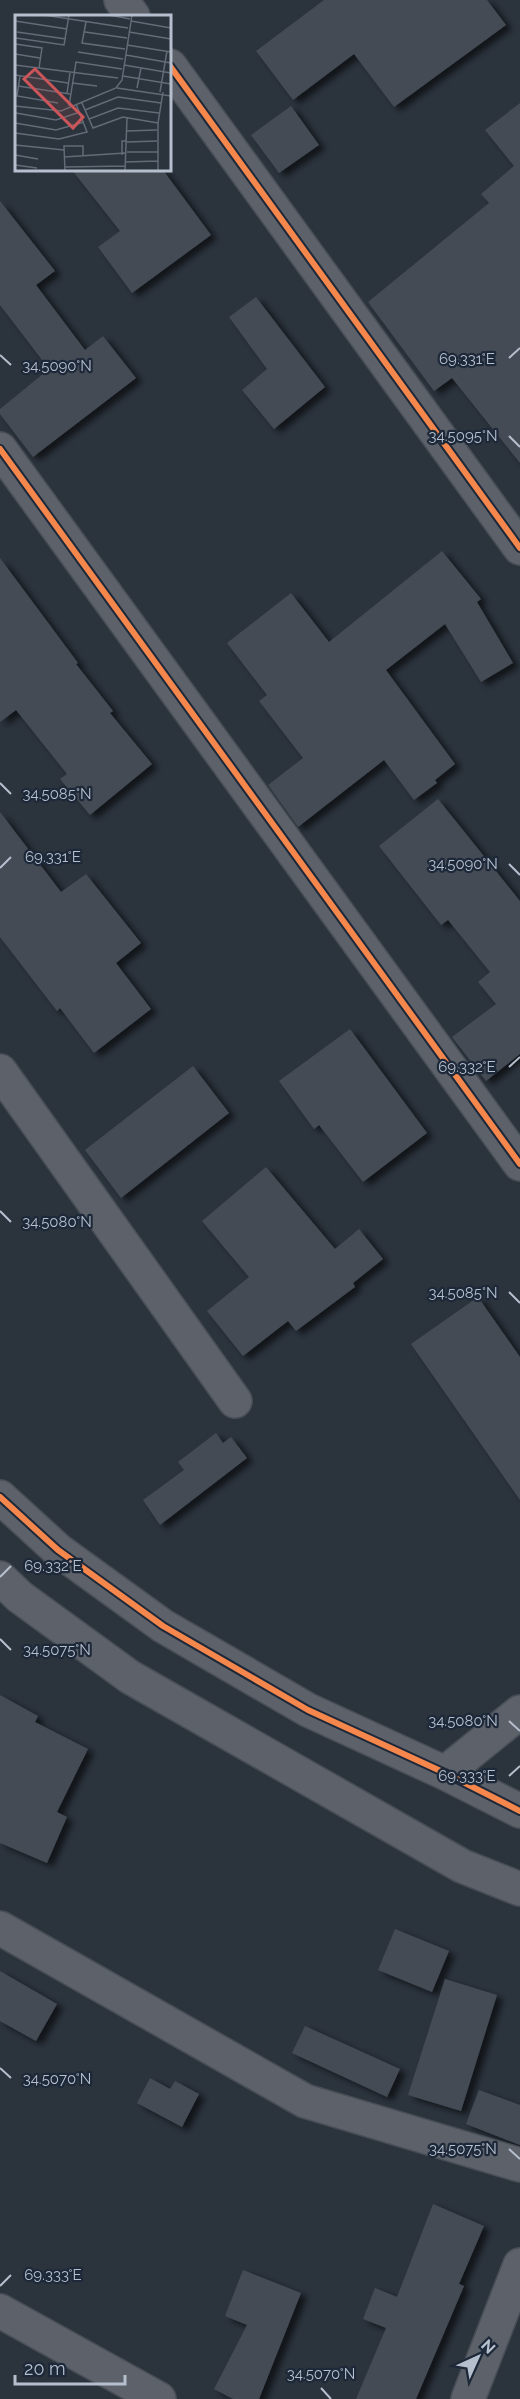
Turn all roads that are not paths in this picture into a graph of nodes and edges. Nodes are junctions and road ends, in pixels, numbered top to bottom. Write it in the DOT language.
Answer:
graph roads {
  1 [pos="121,0"];
  2 [pos="132,15"];
  3 [pos="171,67"];
  4 [pos="0,449"];
  5 [pos="520,548"];
  6 [pos="0,1071"];
  7 [pos="520,1164"];
  8 [pos="235,1401"];
  9 [pos="0,1497"];
  10 [pos="0,1578"];
  11 [pos="520,1712"];
  12 [pos="445,1773"];
  13 [pos="520,1811"];
  14 [pos="520,1890"];
  15 [pos="0,1928"];
  16 [pos="520,2165"];
  17 [pos="520,2265"];
  18 [pos="0,2311"];
  19 [pos="159,2399"];
  20 [pos="468,2399"];
  1 -- 2 [label="street"];
  3 -- 5 [label="street"];
  4 -- 7 [label="street"];
  6 -- 8 [label="street"];
  9 -- 12 [label="street"];
  10 -- 14 [label="street"];
  11 -- 12 [label="street"];
  12 -- 13 [label="street"];
  15 -- 16 [label="street"];
  17 -- 20 [label="street"];
  18 -- 19 [label="street"];
}
